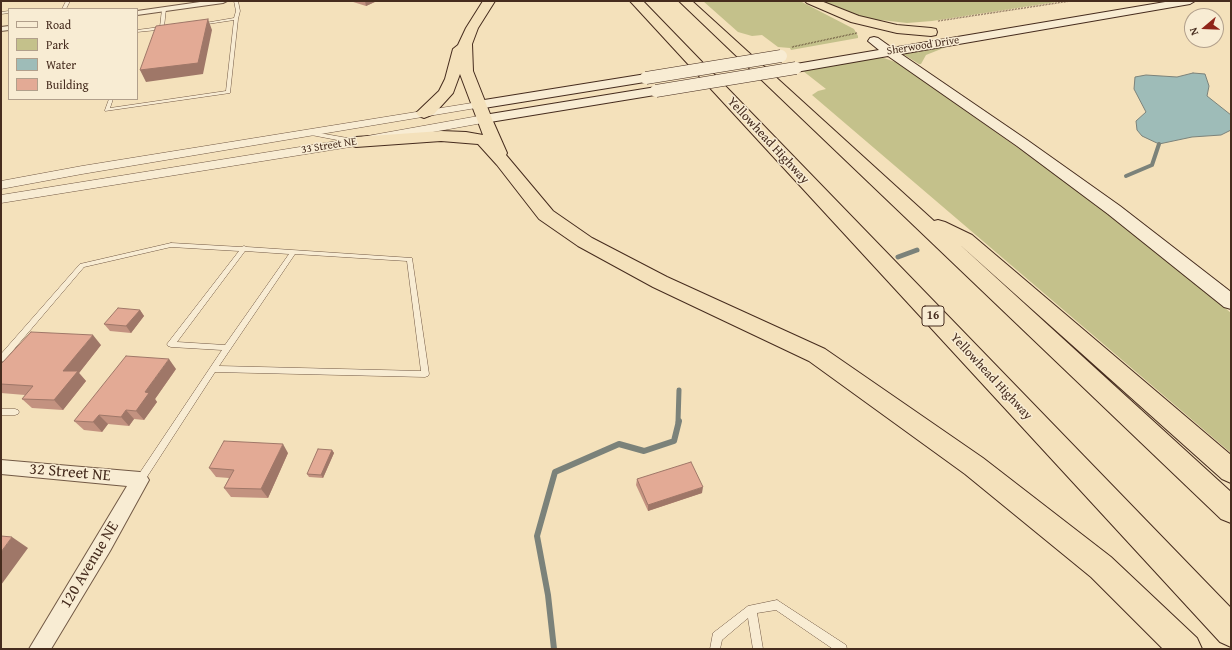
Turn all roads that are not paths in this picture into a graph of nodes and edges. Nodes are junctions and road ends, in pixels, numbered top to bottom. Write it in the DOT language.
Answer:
graph roads {
  1 [pos="223,1"];
  2 [pos="236,1"];
  3 [pos="489,1"];
  4 [pos="636,1"];
  5 [pos="685,1"];
  6 [pos="810,1"];
  7 [pos="1190,1"];
  8 [pos="164,9"];
  9 [pos="138,13"];
  10 [pos="236,19"];
  11 [pos="199,24"];
  12 [pos="162,28"];
  13 [pos="169,28"];
  14 [pos="936,28"];
  15 [pos="138,31"];
  16 [pos="1012,32"];
  17 [pos="870,41"];
  18 [pos="465,44"];
  19 [pos="890,52"];
  20 [pos="787,53"];
  21 [pos="938,84"];
  22 [pos="656,91"];
  23 [pos="110,100"];
  24 [pos="481,112"];
  25 [pos="424,113"];
  26 [pos="304,133"];
  27 [pos="356,142"];
  28 [pos="503,161"];
  29 [pos="1,185"];
  30 [pos="1,199"];
  31 [pos="916,215"];
  32 [pos="244,248"];
  33 [pos="293,252"];
  34 [pos="1231,302"];
  35 [pos="227,348"];
  36 [pos="1,359"];
  37 [pos="212,369"];
  38 [pos="1,412"];
  39 [pos="15,412"];
  40 [pos="1,467"];
  41 [pos="1231,471"];
  42 [pos="140,480"];
  43 [pos="1231,510"];
  44 [pos="751,609"];
  45 [pos="1231,631"];
  46 [pos="39,649"];
  47 [pos="715,649"];
  48 [pos="758,649"];
  49 [pos="842,649"];
  50 [pos="1186,649"];
  1 -- 8 [label="street"];
  2 -- 10 [label="lane"];
  3 -- 18 [label="highway"];
  4 -- 45 [label="highway, Yellowhead Highway / 16"];
  5 -- 31 [label="highway"];
  6 -- 14 [label="highway"];
  6 -- 17 [label="highway"];
  7 -- 16 [label="main road, Sherwood Drive"];
  8 -- 9 [label="street"];
  8 -- 12 [label="lane"];
  10 -- 11 [label="lane"];
  10 -- 23 [label="lane"];
  12 -- 13 [label="lane"];
  12 -- 15 [label="lane"];
  14 -- 17 [label="main road, Sherwood Drive"];
  16 -- 19 [label="main road, Sherwood Drive"];
  16 -- 21 [label="main road"];
  17 -- 19 [label="main road"];
  18 -- 24 [label="highway"];
  18 -- 25 [label="highway"];
  19 -- 21 [label="main road"];
  19 -- 22 [label="main road, Sherwood Drive, bridge"];
  20 -- 24 [label="main road, 33 Street NE, bridge"];
  21 -- 34 [label="main road"];
  22 -- 24 [label="main road, 33 Street NE"];
  24 -- 25 [label="street, 33 Street NE"];
  24 -- 27 [label="street, 33 Street NE"];
  24 -- 28 [label="highway"];
  25 -- 26 [label="street, 33 Street NE"];
  26 -- 27 [label="lane"];
  26 -- 29 [label="street, 33 Street NE"];
  27 -- 28 [label="highway"];
  27 -- 30 [label="street, 33 Street NE"];
  28 -- 50 [label="highway"];
  31 -- 41 [label="highway"];
  31 -- 43 [label="highway"];
  32 -- 33 [label="lane"];
  32 -- 35 [label="lane"];
  32 -- 36 [label="lane"];
  33 -- 35 [label="lane"];
  33 -- 37 [label="lane"];
  35 -- 37 [label="lane"];
  37 -- 42 [label="lane"];
  38 -- 39 [label="lane"];
  40 -- 42 [label="street, 32 Street NE"];
  42 -- 46 [label="street, 120 Avenue NE"];
  44 -- 47 [label="lane"];
  44 -- 48 [label="lane"];
  44 -- 49 [label="lane"];
}
